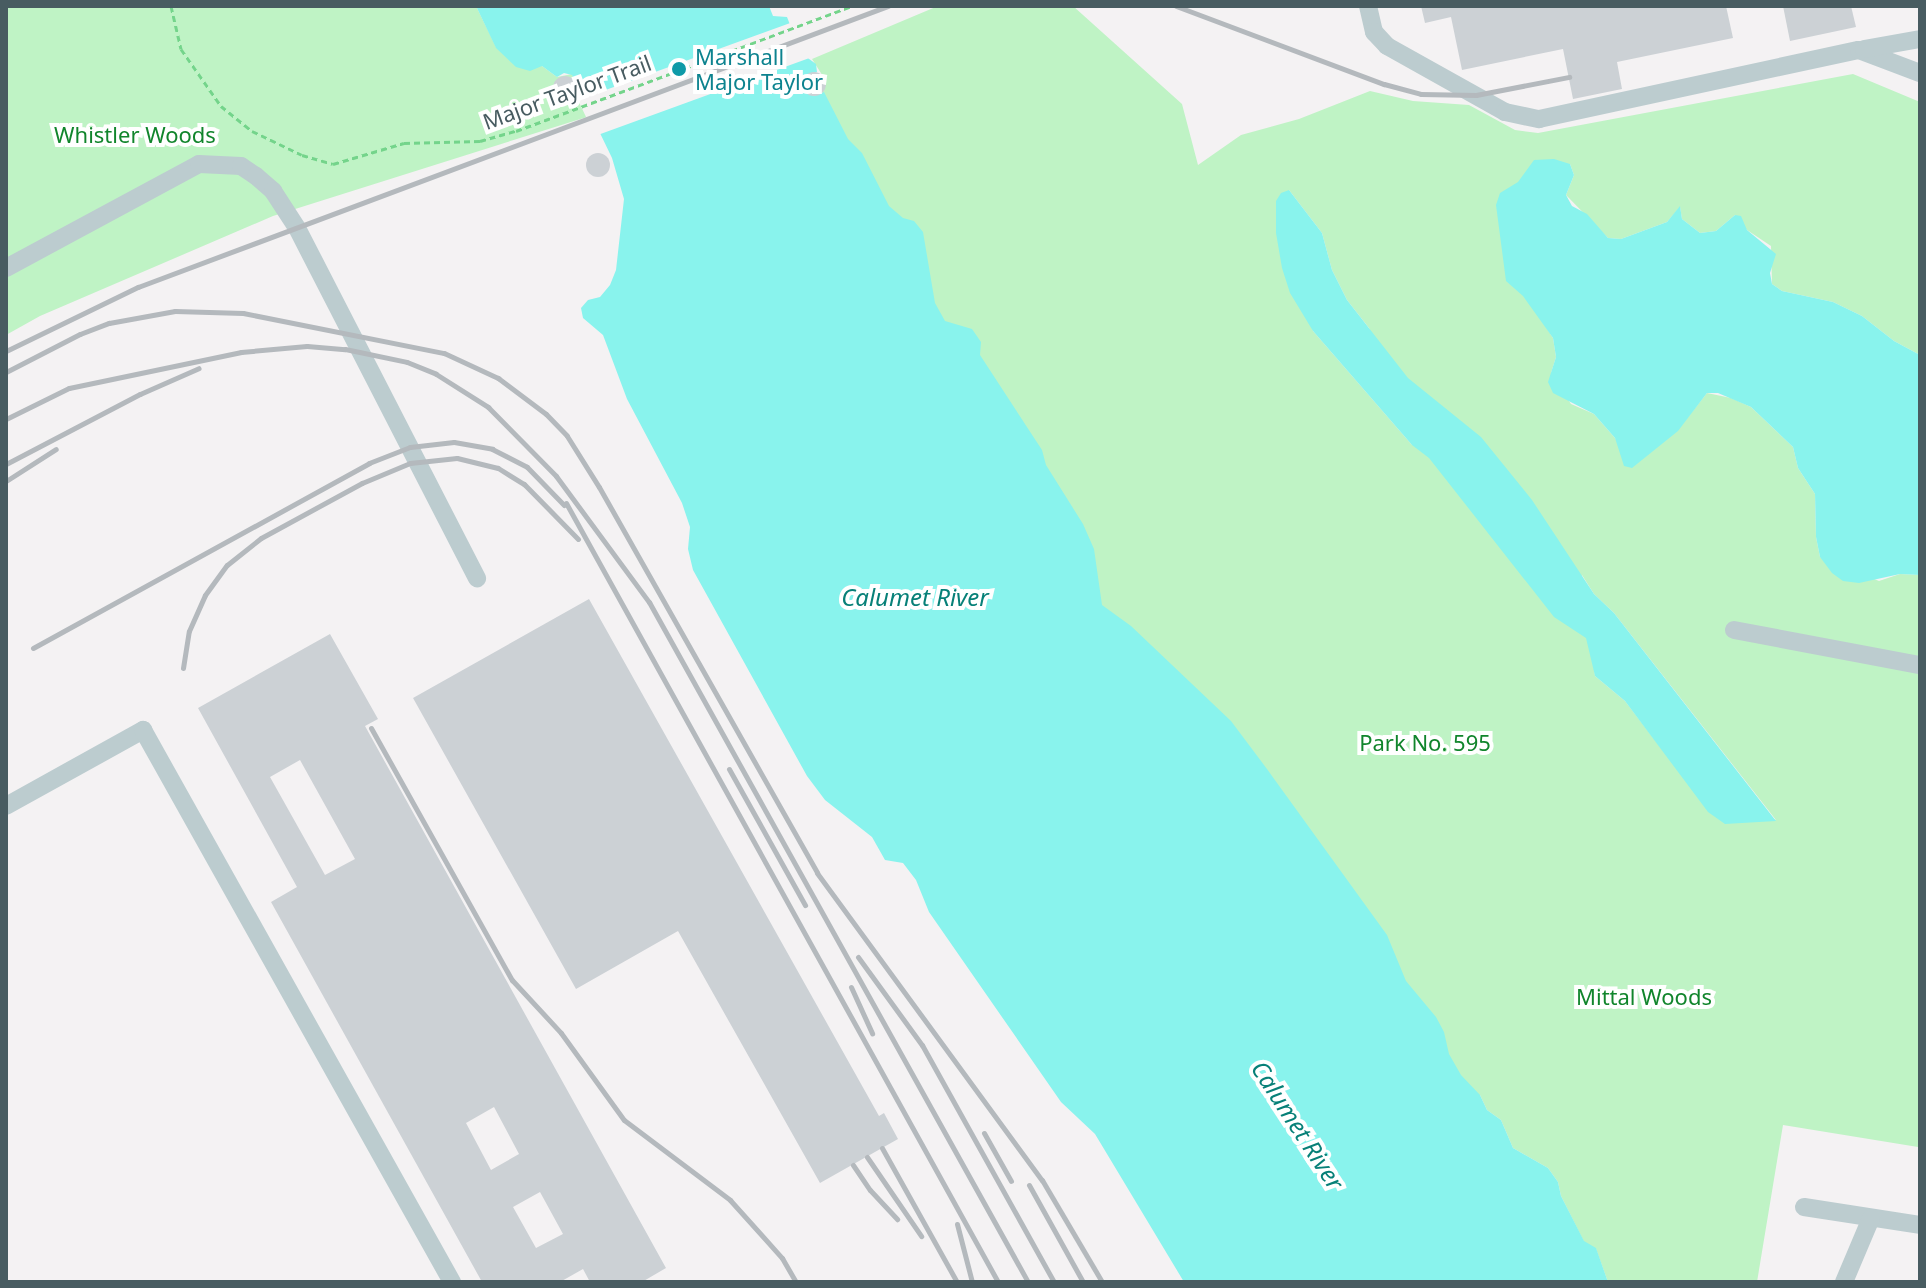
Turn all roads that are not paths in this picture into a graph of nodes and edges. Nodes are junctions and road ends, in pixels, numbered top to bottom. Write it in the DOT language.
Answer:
graph roads {
  1 [pos="1368,6"];
  2 [pos="1920,39"];
  3 [pos="1859,50"];
  4 [pos="1920,73"];
  5 [pos="6,268"];
  6 [pos="477,578"];
  7 [pos="1734,630"];
  8 [pos="1920,665"];
  9 [pos="6,806"];
  10 [pos="1804,1207"];
  11 [pos="1871,1218"];
  12 [pos="1920,1225"];
  13 [pos="452,1282"];
  14 [pos="1844,1282"];
  1 -- 3 [label="street"];
  2 -- 3 [label="street"];
  3 -- 4 [label="street"];
  5 -- 6 [label="street"];
  7 -- 8 [label="street"];
  9 -- 13 [label="street"];
  10 -- 11 [label="street"];
  11 -- 12 [label="street"];
  11 -- 14 [label="street"];
}
